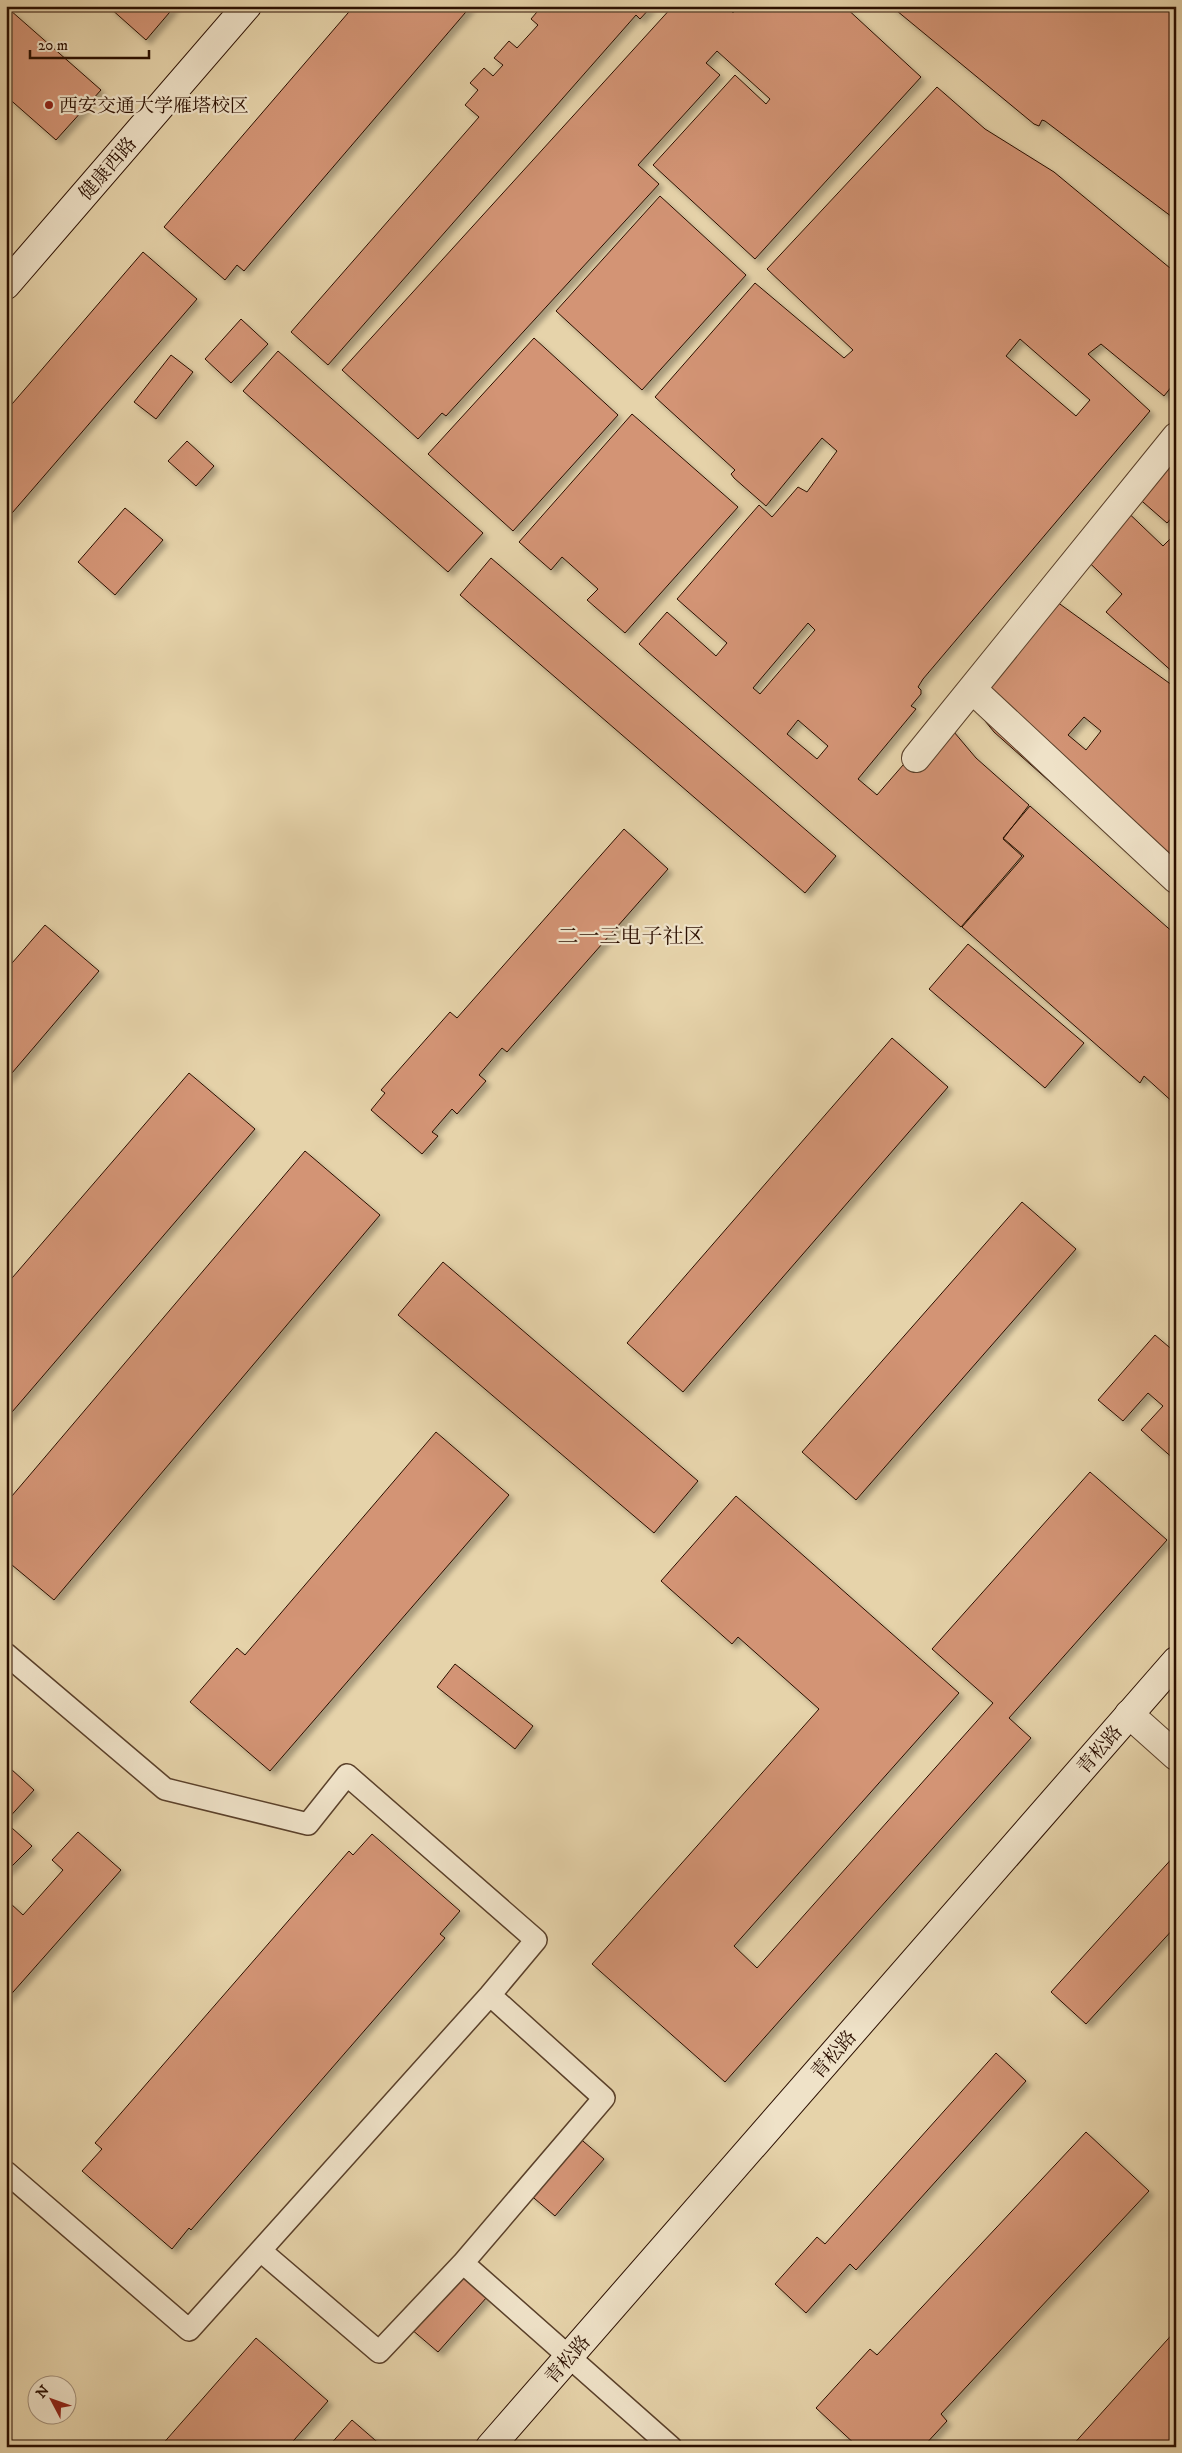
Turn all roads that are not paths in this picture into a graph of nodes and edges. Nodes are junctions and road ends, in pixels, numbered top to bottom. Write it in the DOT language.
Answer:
graph roads {
  1 [pos="247,6"];
  2 [pos="6,285"];
  3 [pos="1176,437"];
  4 [pos="972,689"];
  5 [pos="916,758"];
  6 [pos="1176,879"];
  7 [pos="6,1654"];
  8 [pos="1176,1661"];
  9 [pos="1129,1714"];
  10 [pos="1176,1756"];
  11 [pos="490,1995"];
  12 [pos="6,2172"];
  13 [pos="261,2251"];
  14 [pos="463,2263"];
  15 [pos="570,2356"];
  16 [pos="490,2447"];
  17 [pos="671,2447"];
  1 -- 2 [label="street, 健康西路"];
  3 -- 4 [label="street"];
  4 -- 5 [label="street"];
  4 -- 6 [label="street"];
  7 -- 11 [label="lane"];
  8 -- 9 [label="street, 青松路"];
  9 -- 10 [label="street"];
  9 -- 15 [label="street, 青松路"];
  11 -- 13 [label="lane"];
  11 -- 14 [label="lane"];
  12 -- 13 [label="lane"];
  13 -- 14 [label="lane"];
  14 -- 15 [label="lane"];
  15 -- 16 [label="street, 青松路"];
  15 -- 17 [label="lane"];
}
